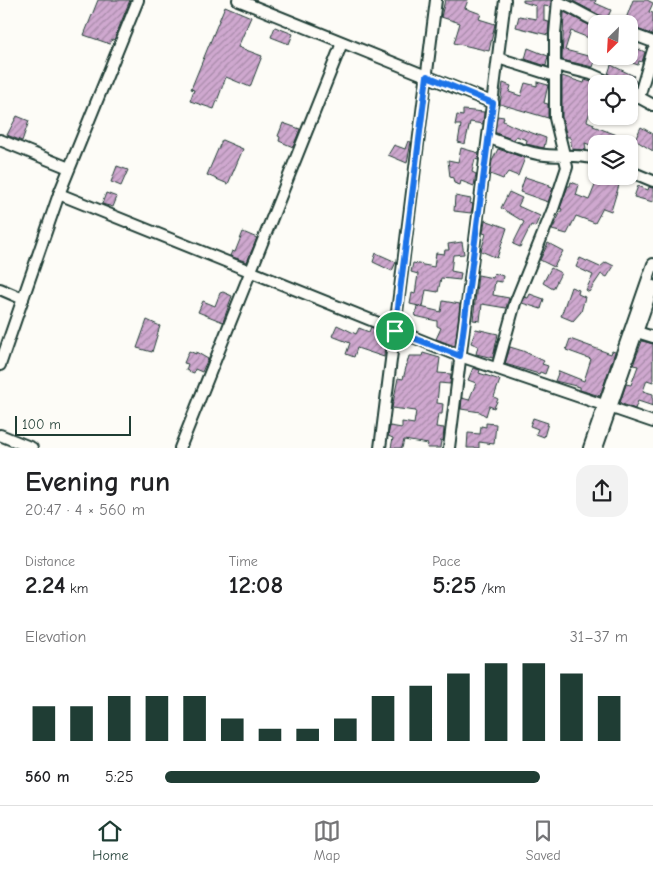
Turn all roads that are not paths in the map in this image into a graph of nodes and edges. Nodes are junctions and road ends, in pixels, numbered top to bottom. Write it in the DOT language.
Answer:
graph roads {
  1 [pos="138,0"];
  2 [pos="238,0"];
  3 [pos="436,0"];
  4 [pos="505,0"];
  5 [pos="558,1"];
  6 [pos="588,17"];
  7 [pos="638,36"];
  8 [pos="653,42"];
  9 [pos="342,43"];
  10 [pos="653,50"];
  11 [pos="498,58"];
  12 [pos="555,71"];
  13 [pos="593,75"];
  14 [pos="427,76"];
  15 [pos="639,97"];
  16 [pos="493,103"];
  17 [pos="653,105"];
  18 [pos="488,138"];
  19 [pos="0,140"];
  20 [pos="566,156"];
  21 [pos="588,157"];
  22 [pos="69,168"];
  23 [pos="638,175"];
  24 [pos="653,181"];
  25 [pos="59,194"];
  26 [pos="653,264"];
  27 [pos="250,271"];
  28 [pos="653,286"];
  29 [pos="0,289"];
  30 [pos="23,299"];
  31 [pos="650,304"];
  32 [pos="395,331"];
  33 [pos="637,332"];
  34 [pos="653,338"];
  35 [pos="460,356"];
  36 [pos="0,365"];
  37 [pos="497,368"];
  38 [pos="607,406"];
  39 [pos="653,422"];
  40 [pos="0,435"];
  41 [pos="32,448"];
  42 [pos="180,448"];
  43 [pos="380,448"];
  44 [pos="449,448"];
  45 [pos="589,448"];
  46 [pos="597,448"];
  1 -- 22 [label="street"];
  2 -- 9 [label="street"];
  3 -- 14 [label="street"];
  4 -- 11 [label="street"];
  5 -- 6 [label="street"];
  5 -- 12 [label="street"];
  7 -- 8 [label="street"];
  9 -- 14 [label="street"];
  9 -- 27 [label="street"];
  10 -- 15 [label="street"];
  11 -- 12 [label="street"];
  11 -- 16 [label="street"];
  12 -- 13 [label="street"];
  12 -- 20 [label="street"];
  14 -- 16 [label="street"];
  14 -- 32 [label="street"];
  15 -- 17 [label="street"];
  16 -- 18 [label="street"];
  18 -- 20 [label="street"];
  18 -- 35 [label="street"];
  19 -- 22 [label="street"];
  20 -- 21 [label="street"];
  20 -- 37 [label="street"];
  22 -- 25 [label="street"];
  23 -- 24 [label="street"];
  25 -- 27 [label="street"];
  25 -- 30 [label="street"];
  26 -- 38 [label="street"];
  27 -- 32 [label="street"];
  27 -- 42 [label="street"];
  28 -- 31 [label="street"];
  29 -- 30 [label="street"];
  30 -- 36 [label="street"];
  31 -- 33 [label="street"];
  32 -- 35 [label="street"];
  32 -- 43 [label="street"];
  33 -- 34 [label="street"];
  33 -- 38 [label="street"];
  35 -- 37 [label="street"];
  35 -- 44 [label="street"];
  37 -- 38 [label="street"];
  38 -- 39 [label="street"];
  38 -- 45 [label="street"];
  38 -- 46 [label="street"];
  40 -- 41 [label="street"];
}
